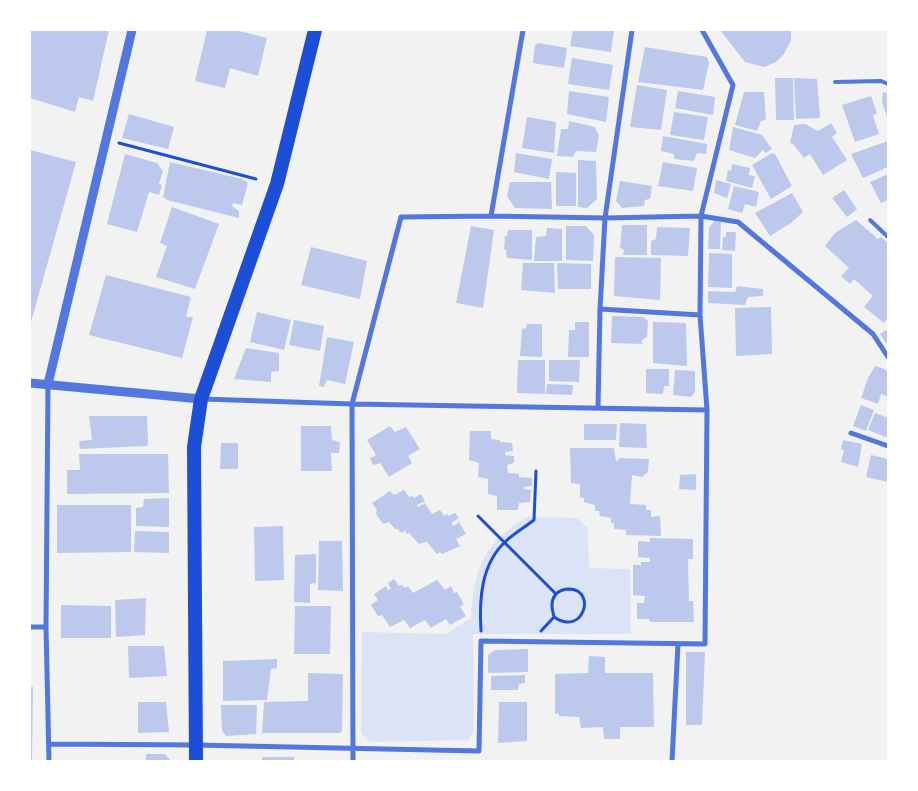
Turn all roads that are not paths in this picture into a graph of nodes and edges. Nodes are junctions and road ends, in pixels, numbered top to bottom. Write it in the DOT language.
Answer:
graph roads {
  1 [pos="132,30"];
  2 [pos="315,30"];
  3 [pos="523,30"];
  4 [pos="632,30"];
  5 [pos="702,30"];
  6 [pos="835,82"];
  7 [pos="888,84"];
  8 [pos="491,216"];
  9 [pos="701,216"];
  10 [pos="605,218"];
  11 [pos="870,220"];
  12 [pos="888,237"];
  13 [pos="600,309"];
  14 [pos="700,315"];
  15 [pos="888,357"];
  16 [pos="30,383"];
  17 [pos="48,384"];
  18 [pos="201,399"];
  19 [pos="352,404"];
  20 [pos="598,408"];
  21 [pos="707,410"];
  22 [pos="851,433"];
  23 [pos="888,446"];
  24 [pos="30,627"];
  25 [pos="46,627"];
  26 [pos="678,644"];
  27 [pos="49,744"];
  28 [pos="196,745"];
  29 [pos="353,748"];
  30 [pos="49,761"];
  31 [pos="196,761"];
  32 [pos="353,761"];
  33 [pos="672,761"];
  1 -- 17 [label="street"];
  2 -- 18 [label="highway"];
  3 -- 8 [label="street"];
  4 -- 10 [label="street"];
  5 -- 9 [label="street"];
  6 -- 7 [label="lane"];
  8 -- 10 [label="street"];
  8 -- 19 [label="street"];
  9 -- 10 [label="street"];
  9 -- 14 [label="street"];
  9 -- 15 [label="street"];
  10 -- 13 [label="street"];
  11 -- 12 [label="lane"];
  13 -- 14 [label="street"];
  13 -- 20 [label="street"];
  14 -- 21 [label="street"];
  16 -- 17 [label="street"];
  17 -- 18 [label="street"];
  17 -- 25 [label="street"];
  18 -- 19 [label="street"];
  18 -- 28 [label="highway"];
  19 -- 20 [label="street"];
  19 -- 29 [label="street"];
  20 -- 21 [label="street"];
  21 -- 26 [label="street"];
  22 -- 23 [label="street"];
  24 -- 25 [label="street"];
  25 -- 27 [label="street"];
  26 -- 29 [label="street"];
  26 -- 33 [label="street"];
  27 -- 28 [label="street"];
  27 -- 30 [label="street"];
  28 -- 29 [label="street"];
  28 -- 31 [label="highway"];
  29 -- 32 [label="street"];
}
